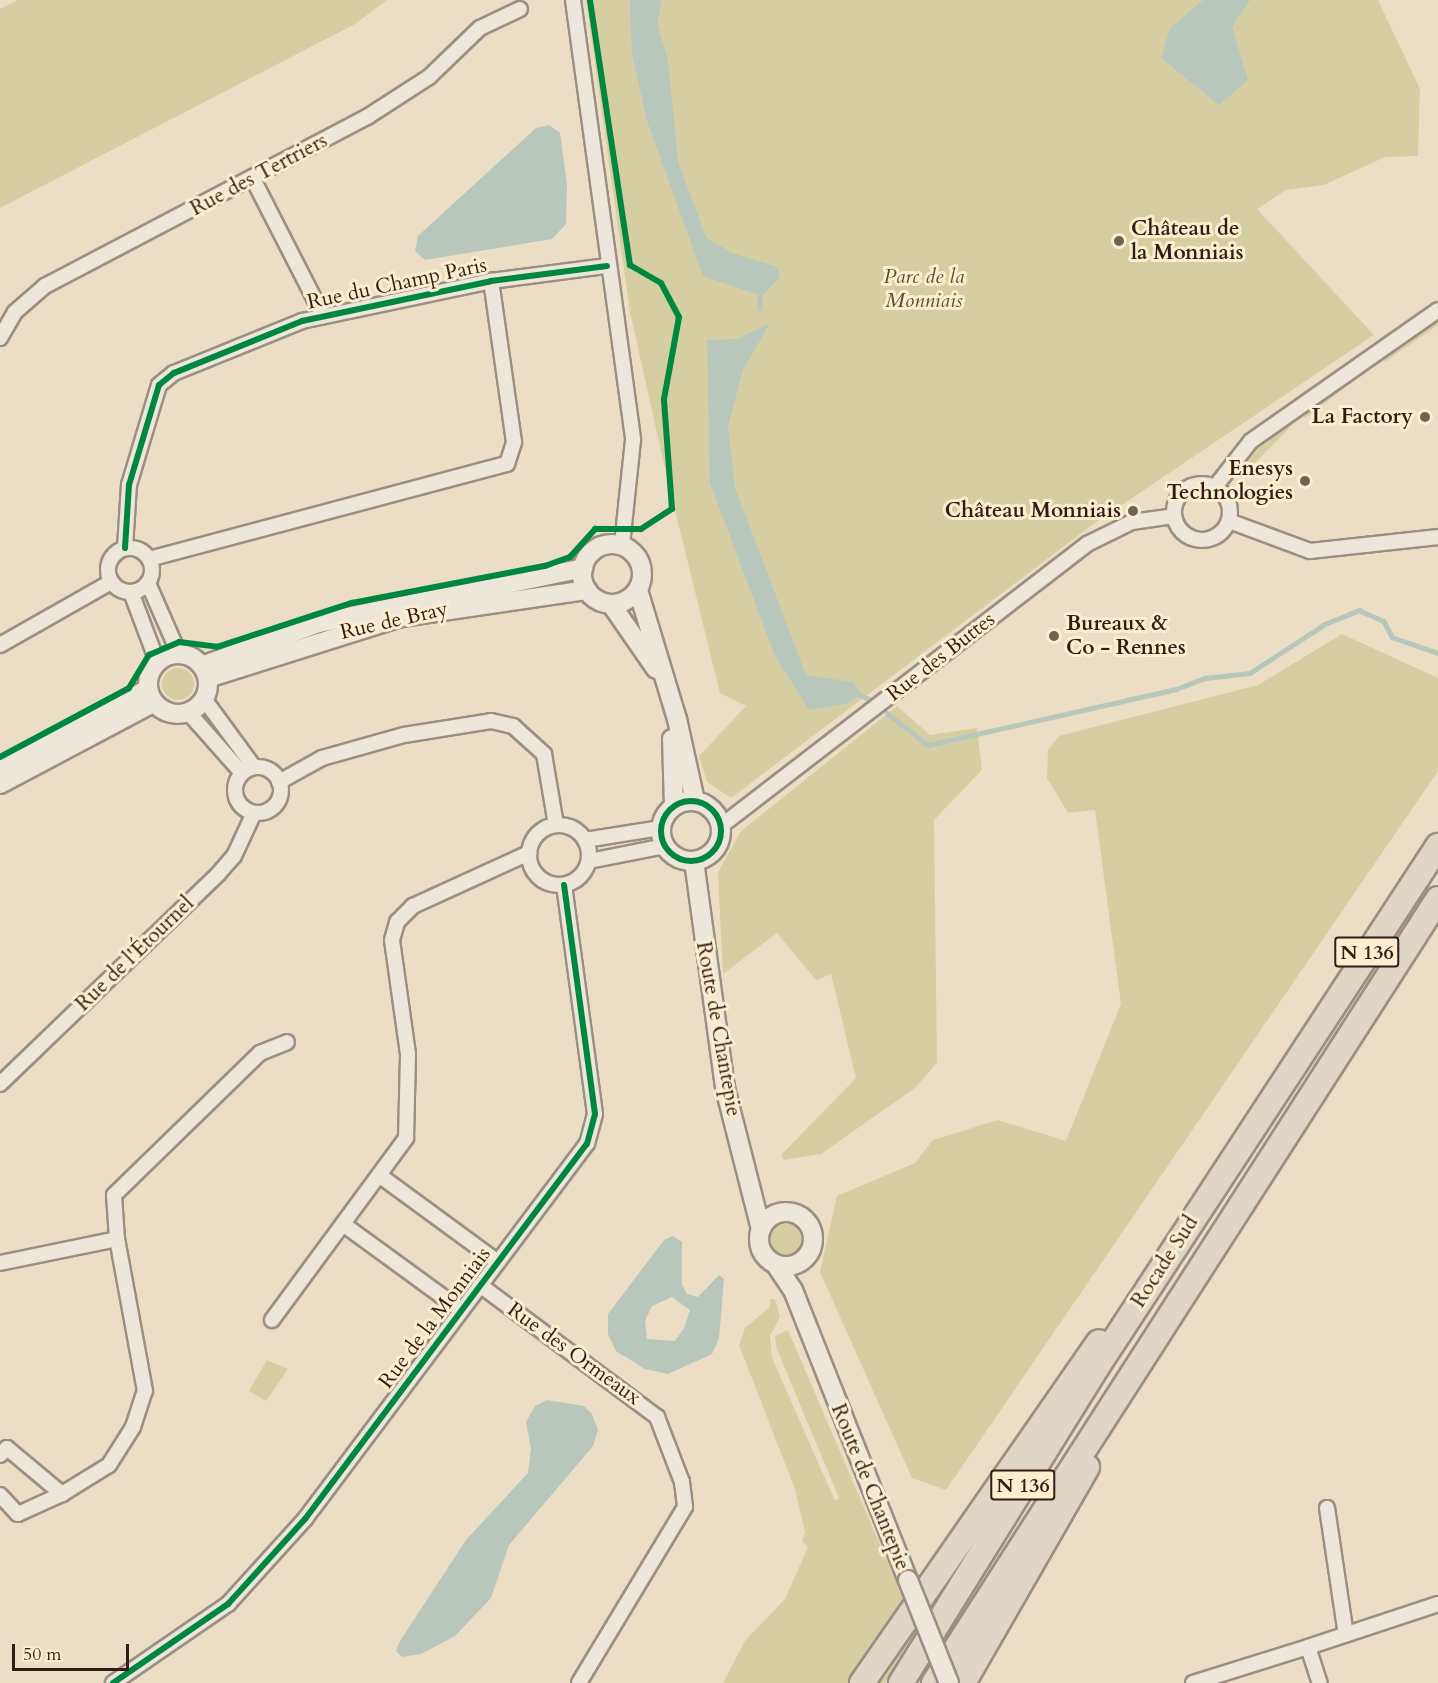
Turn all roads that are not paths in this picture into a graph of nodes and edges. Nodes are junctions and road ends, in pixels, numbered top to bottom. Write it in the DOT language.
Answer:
graph roads {
  1 [pos="573,0"];
  2 [pos="520,9"];
  3 [pos="253,179"];
  4 [pos="607,266"];
  5 [pos="491,281"];
  6 [pos="1438,310"];
  7 [pos="323,316"];
  8 [pos="0,338"];
  9 [pos="1215,487"];
  10 [pos="1174,516"];
  11 [pos="1229,521"];
  12 [pos="1438,537"];
  13 [pos="622,545"];
  14 [pos="125,548"];
  15 [pos="149,559"];
  16 [pos="583,568"];
  17 [pos="111,582"];
  18 [pos="148,583"];
  19 [pos="587,590"];
  20 [pos="638,590"];
  21 [pos="131,592"];
  22 [pos="611,604"];
  23 [pos="0,645"];
  24 [pos="179,654"];
  25 [pos="157,661"];
  26 [pos="205,672"];
  27 [pos="150,696"];
  28 [pos="204,699"];
  29 [pos="188,712"];
  30 [pos="0,768"];
  31 [pos="248,770"];
  32 [pos="279,782"];
  33 [pos="0,784"];
  34 [pos="695,801"];
  35 [pos="674,806"];
  36 [pos="254,813"];
  37 [pos="556,825"];
  38 [pos="721,826"];
  39 [pos="661,828"];
  40 [pos="585,840"];
  41 [pos="664,846"];
  42 [pos="1438,846"];
  43 [pos="529,854"];
  44 [pos="589,861"];
  45 [pos="694,861"];
  46 [pos="564,885"];
  47 [pos="1438,899"];
  48 [pos="287,1042"];
  49 [pos="0,1084"];
  50 [pos="379,1175"];
  51 [pos="754,1194"];
  52 [pos="785,1212"];
  53 [pos="343,1224"];
  54 [pos="761,1229"];
  55 [pos="117,1239"];
  56 [pos="802,1261"];
  57 [pos="498,1262"];
  58 [pos="0,1263"];
  59 [pos="776,1265"];
  60 [pos="480,1285"];
  61 [pos="1148,1289"];
  62 [pos="793,1290"];
  63 [pos="461,1310"];
  64 [pos="272,1320"];
  65 [pos="1127,1376"];
  66 [pos="0,1455"];
  67 [pos="62,1494"];
  68 [pos="0,1495"];
  69 [pos="1328,1508"];
  70 [pos="1438,1604"];
  71 [pos="1346,1635"];
  72 [pos="1308,1647"];
  73 [pos="113,1683"];
  74 [pos="579,1683"];
  75 [pos="862,1683"];
  76 [pos="901,1683"];
  77 [pos="934,1683"];
  78 [pos="950,1683"];
  79 [pos="963,1683"];
  80 [pos="1193,1683"];
  81 [pos="1320,1683"];
  1 -- 4 [label="street"];
  2 -- 3 [label="street, Rue des Tertriers"];
  3 -- 7 [label="street"];
  3 -- 8 [label="street, Rue des Tertriers"];
  4 -- 5 [label="street, Rue du Champ Paris"];
  4 -- 13 [label="street"];
  5 -- 7 [label="street, Rue du Champ Paris"];
  5 -- 15 [label="street, Rue du Champ Paris"];
  6 -- 9 [label="street"];
  7 -- 14 [label="street, Rue du Champ Paris"];
  9 -- 10 [label="street"];
  9 -- 11 [label="street"];
  10 -- 11 [label="street"];
  10 -- 38 [label="street, Rue des Buttes"];
  11 -- 12 [label="street"];
  13 -- 16 [label="street"];
  13 -- 20 [label="street"];
  14 -- 15 [label="street"];
  14 -- 17 [label="street"];
  15 -- 18 [label="street"];
  16 -- 19 [label="street"];
  16 -- 26 [label="street, Rue de Bray"];
  17 -- 21 [label="street"];
  17 -- 23 [label="street"];
  18 -- 21 [label="street"];
  18 -- 24 [label="street"];
  19 -- 22 [label="street"];
  19 -- 26 [label="street, Rue de Bray"];
  20 -- 22 [label="street"];
  20 -- 34 [label="street"];
  21 -- 25 [label="street"];
  22 -- 35 [label="street"];
  24 -- 25 [label="street"];
  24 -- 26 [label="street"];
  25 -- 27 [label="street"];
  26 -- 28 [label="street"];
  27 -- 29 [label="street"];
  27 -- 30 [label="street"];
  27 -- 33 [label="street"];
  28 -- 29 [label="street"];
  28 -- 31 [label="street"];
  29 -- 31 [label="street"];
  31 -- 32 [label="street"];
  31 -- 36 [label="street"];
  32 -- 36 [label="street"];
  32 -- 37 [label="street"];
  34 -- 35 [label="street"];
  34 -- 38 [label="street"];
  35 -- 39 [label="street"];
  36 -- 49 [label="street, Rue de l'Étournel"];
  37 -- 40 [label="street"];
  37 -- 43 [label="street"];
  38 -- 45 [label="street"];
  39 -- 40 [label="street"];
  39 -- 41 [label="street"];
  40 -- 44 [label="street"];
  41 -- 44 [label="street"];
  41 -- 45 [label="street"];
  42 -- 61 [label="highway, Rocade Sud / N 136"];
  43 -- 46 [label="street"];
  43 -- 50 [label="street"];
  44 -- 46 [label="street"];
  45 -- 51 [label="street, Route de Chantepie"];
  46 -- 57 [label="street, Rue de la Monniais"];
  47 -- 65 [label="highway, Rocade Sud / N 136"];
  48 -- 55 [label="street"];
  50 -- 53 [label="street"];
  50 -- 57 [label="street"];
  51 -- 52 [label="street"];
  51 -- 54 [label="street, Route de Chantepie"];
  52 -- 54 [label="street"];
  52 -- 56 [label="street"];
  53 -- 63 [label="street"];
  53 -- 64 [label="street"];
  54 -- 59 [label="street"];
  55 -- 58 [label="street"];
  55 -- 67 [label="street"];
  56 -- 59 [label="street"];
  56 -- 62 [label="street"];
  57 -- 60 [label="street, Rue de la Monniais"];
  59 -- 62 [label="street, Route de Chantepie"];
  60 -- 63 [label="street, Rue de la Monniais"];
  60 -- 74 [label="street, Rue des Ormeaux"];
  61 -- 75 [label="highway"];
  61 -- 76 [label="highway, Rocade Sud / N 136"];
  62 -- 78 [label="street, Route de Chantepie, bridge"];
  63 -- 73 [label="street, Rue de la Monniais"];
  65 -- 77 [label="highway, Rocade Sud / N 136"];
  65 -- 79 [label="highway"];
  66 -- 67 [label="street"];
  67 -- 68 [label="street"];
  69 -- 71 [label="street"];
  70 -- 71 [label="street"];
  71 -- 72 [label="street"];
  72 -- 80 [label="street"];
  72 -- 81 [label="street"];
}
